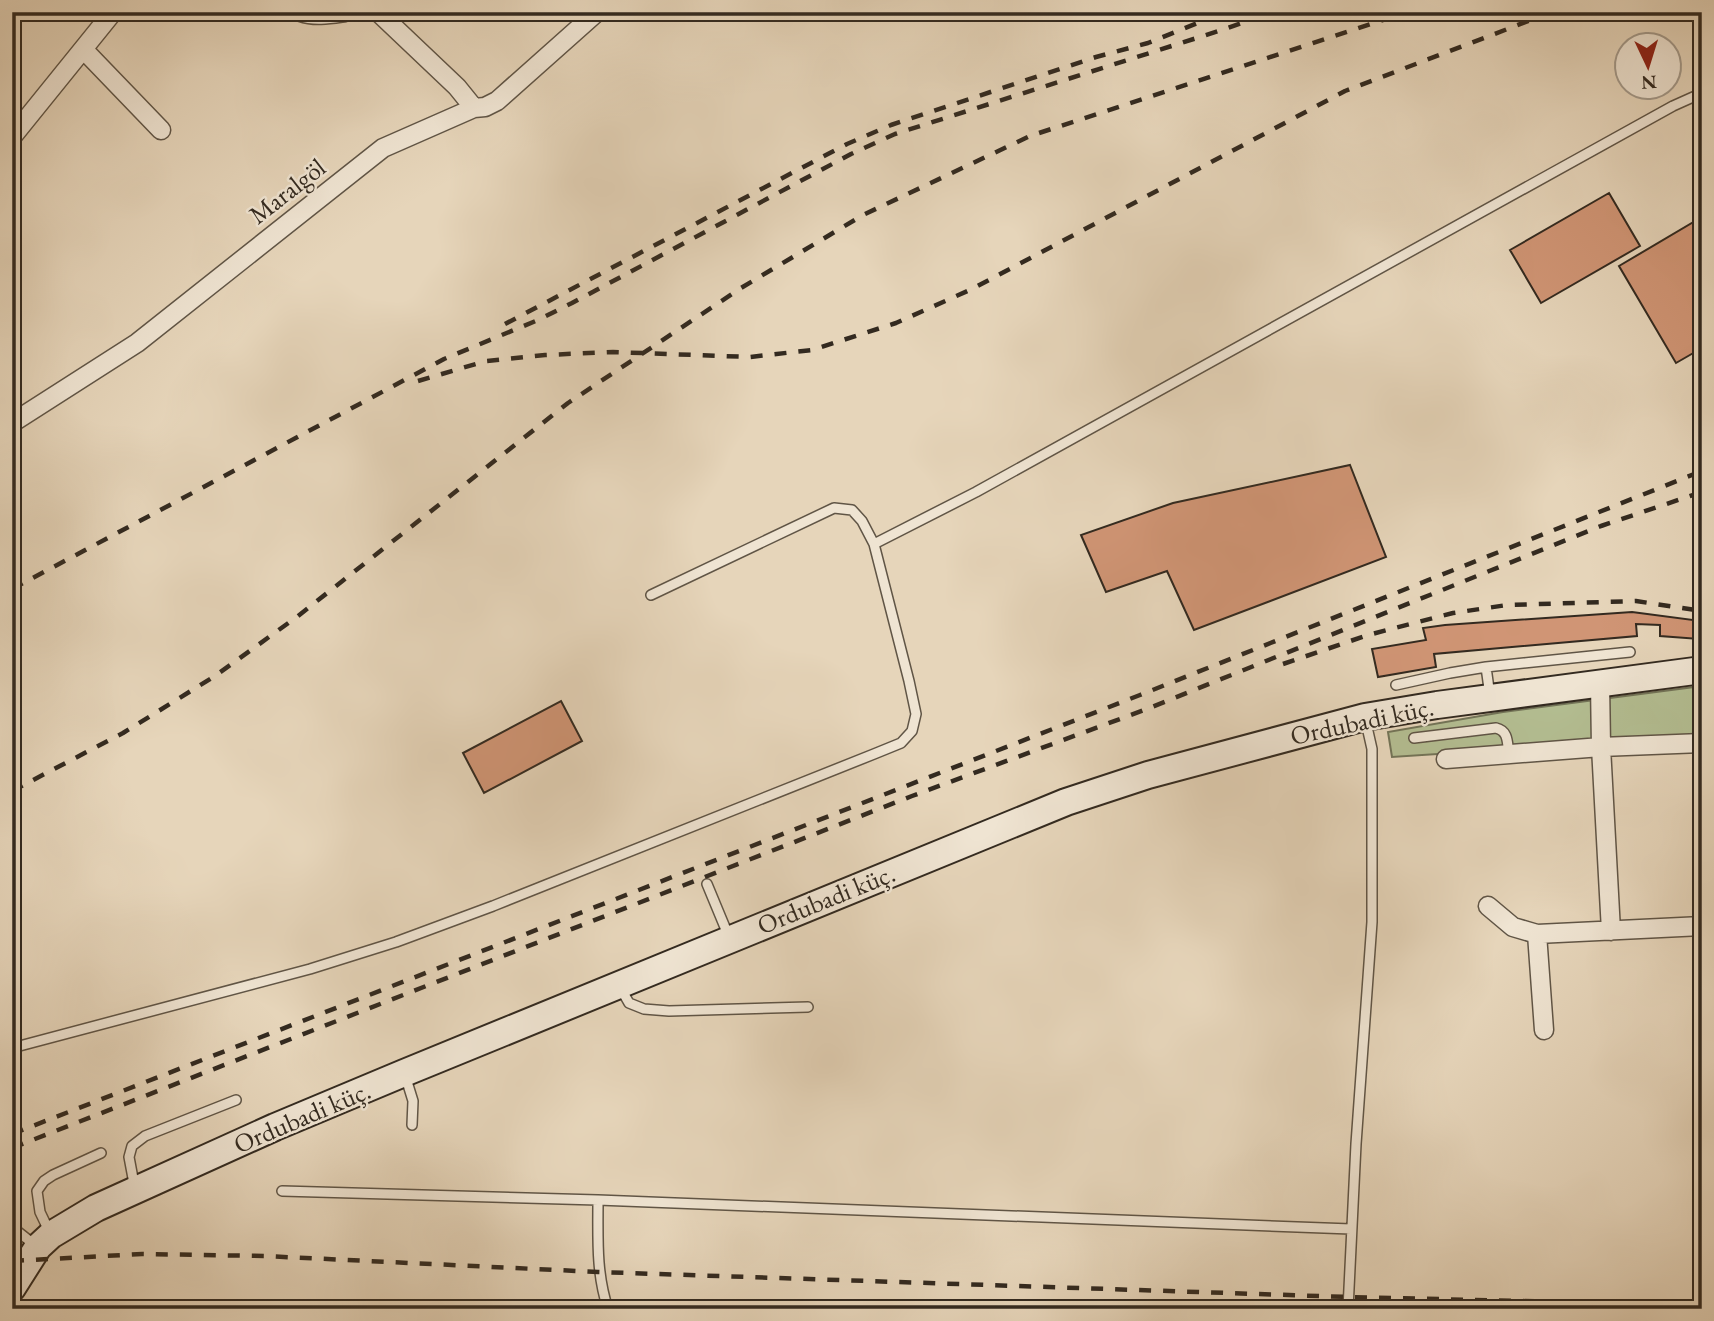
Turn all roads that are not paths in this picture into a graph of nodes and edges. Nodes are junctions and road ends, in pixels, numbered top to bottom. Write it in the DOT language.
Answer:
graph roads {
  1 [pos="113,12"];
  2 [pos="301,12"];
  3 [pos="345,12"];
  4 [pos="378,12"];
  5 [pos="597,12"];
  6 [pos="83,49"];
  7 [pos="1702,93"];
  8 [pos="474,108"];
  9 [pos="161,130"];
  10 [pos="12,137"];
  11 [pos="12,423"];
  12 [pos="874,544"];
  13 [pos="651,595"];
  14 [pos="1630,652"];
  15 [pos="1486,667"];
  16 [pos="1702,670"];
  17 [pos="1600,683"];
  18 [pos="1396,685"];
  19 [pos="1490,698"];
  20 [pos="1365,717"];
  21 [pos="1414,738"];
  22 [pos="1702,743"];
  23 [pos="1601,747"];
  24 [pos="1509,754"];
  25 [pos="1446,758"];
  26 [pos="707,884"];
  27 [pos="1488,906"];
  28 [pos="1702,926"];
  29 [pos="1611,931"];
  30 [pos="1537,934"];
  31 [pos="730,939"];
  32 [pos="619,984"];
  33 [pos="808,1007"];
  34 [pos="1544,1030"];
  35 [pos="12,1048"];
  36 [pos="404,1073"];
  37 [pos="236,1100"];
  38 [pos="412,1125"];
  39 [pos="102,1153"];
  40 [pos="135,1190"];
  41 [pos="282,1191"];
  42 [pos="598,1200"];
  43 [pos="12,1227"];
  44 [pos="1351,1228"];
  45 [pos="44,1241"];
  46 [pos="12,1288"];
  47 [pos="608,1309"];
  48 [pos="1348,1309"];
  1 -- 6 [label="street"];
  2 -- 3 [label="street"];
  4 -- 8 [label="street"];
  5 -- 8 [label="street, Maralgöl"];
  6 -- 9 [label="street"];
  6 -- 10 [label="street"];
  7 -- 12 [label="lane"];
  8 -- 11 [label="street, Maralgöl"];
  12 -- 13 [label="lane"];
  12 -- 35 [label="lane"];
  14 -- 15 [label="lane"];
  15 -- 18 [label="lane"];
  15 -- 19 [label="lane"];
  16 -- 17 [label="main road, Ordubadi küç."];
  17 -- 19 [label="main road, Ordubadi küç."];
  17 -- 23 [label="street"];
  19 -- 20 [label="main road, Ordubadi küç."];
  20 -- 31 [label="main road, Ordubadi küç."];
  20 -- 44 [label="lane"];
  21 -- 24 [label="lane"];
  22 -- 23 [label="street"];
  23 -- 24 [label="street"];
  23 -- 29 [label="street"];
  24 -- 25 [label="street"];
  26 -- 31 [label="lane"];
  27 -- 30 [label="street"];
  28 -- 29 [label="street"];
  29 -- 30 [label="street"];
  30 -- 34 [label="street"];
  31 -- 32 [label="main road, Ordubadi küç."];
  32 -- 33 [label="lane"];
  32 -- 36 [label="main road, Ordubadi küç."];
  36 -- 38 [label="lane"];
  36 -- 40 [label="main road, Ordubadi küç."];
  37 -- 40 [label="lane"];
  39 -- 45 [label="lane"];
  40 -- 45 [label="main road, Ordubadi küç."];
  41 -- 42 [label="lane"];
  42 -- 44 [label="lane"];
  42 -- 47 [label="lane"];
  43 -- 45 [label="lane"];
  44 -- 48 [label="lane"];
  45 -- 46 [label="main road, Ordubadi küç."];
}
